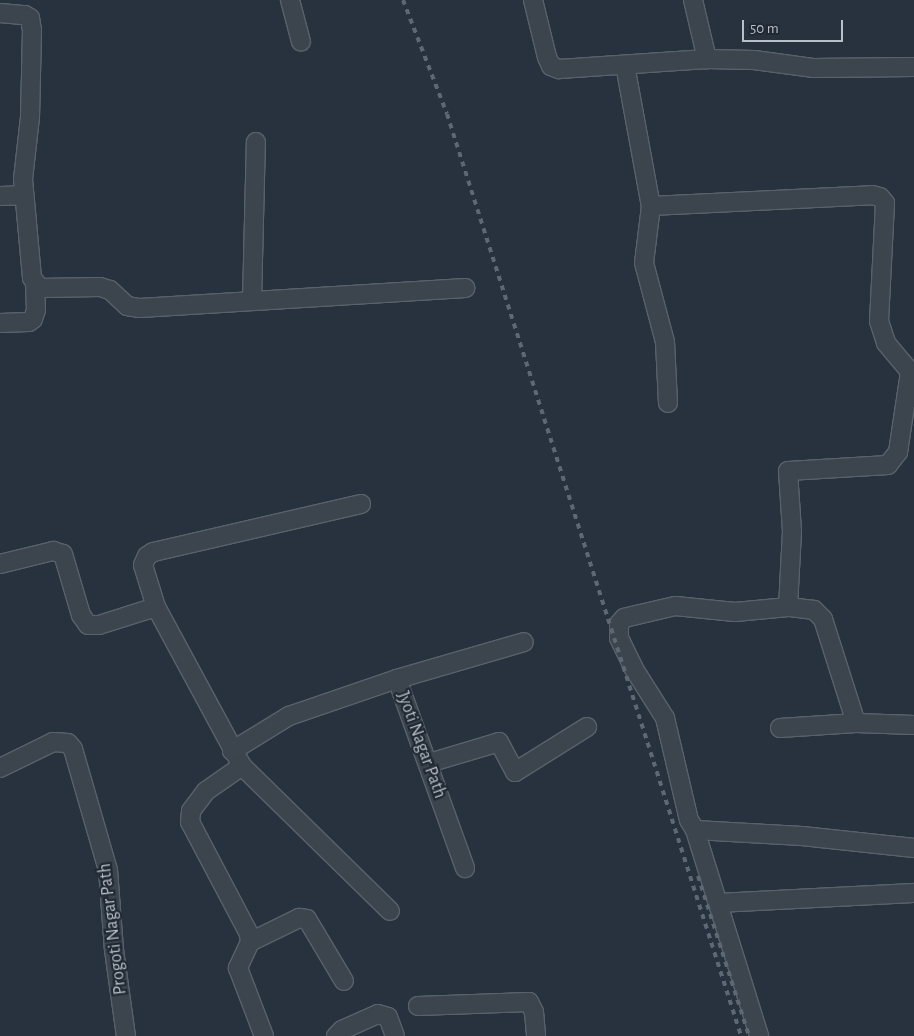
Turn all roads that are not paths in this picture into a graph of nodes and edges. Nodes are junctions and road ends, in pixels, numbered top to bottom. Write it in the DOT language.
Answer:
graph roads {
  1 [pos="290,0"];
  2 [pos="533,0"];
  3 [pos="693,0"];
  4 [pos="0,13"];
  5 [pos="302,42"];
  6 [pos="707,59"];
  7 [pos="624,65"];
  8 [pos="914,67"];
  9 [pos="256,142"];
  10 [pos="24,195"];
  11 [pos="0,196"];
  12 [pos="651,206"];
  13 [pos="35,285"];
  14 [pos="465,288"];
  15 [pos="252,301"];
  16 [pos="0,322"];
  17 [pos="668,403"];
  18 [pos="909,426"];
  19 [pos="362,504"];
  20 [pos="0,564"];
  21 [pos="156,607"];
  22 [pos="788,607"];
  23 [pos="524,642"];
  24 [pos="397,679"];
  25 [pos="856,723"];
  26 [pos="914,725"];
  27 [pos="588,727"];
  28 [pos="780,728"];
  29 [pos="232,751"];
  30 [pos="429,763"];
  31 [pos="242,766"];
  32 [pos="0,768"];
  33 [pos="695,830"];
  34 [pos="914,848"];
  35 [pos="464,868"];
  36 [pos="914,893"];
  37 [pos="717,903"];
  38 [pos="390,911"];
  39 [pos="250,942"];
  40 [pos="344,980"];
  41 [pos="418,1006"];
  42 [pos="126,1036"];
  43 [pos="264,1036"];
  44 [pos="336,1036"];
  45 [pos="395,1036"];
  46 [pos="536,1036"];
  47 [pos="759,1036"];
  1 -- 5 [label="street"];
  2 -- 7 [label="street"];
  3 -- 6 [label="street"];
  4 -- 10 [label="street"];
  6 -- 7 [label="street"];
  6 -- 8 [label="street"];
  7 -- 12 [label="street"];
  9 -- 15 [label="street"];
  10 -- 11 [label="street"];
  10 -- 13 [label="street"];
  12 -- 17 [label="street"];
  12 -- 18 [label="street"];
  13 -- 15 [label="street"];
  13 -- 16 [label="street"];
  14 -- 15 [label="street"];
  18 -- 22 [label="street"];
  19 -- 21 [label="street"];
  20 -- 21 [label="street"];
  21 -- 29 [label="street"];
  22 -- 25 [label="street"];
  22 -- 33 [label="street"];
  23 -- 24 [label="street"];
  24 -- 29 [label="street, Jyoti Nagar Path"];
  24 -- 30 [label="street, Jyoti Nagar Path"];
  25 -- 26 [label="street"];
  25 -- 28 [label="street"];
  27 -- 30 [label="street"];
  29 -- 31 [label="street"];
  30 -- 35 [label="street, Jyoti Nagar Path"];
  31 -- 38 [label="street"];
  31 -- 39 [label="street"];
  32 -- 42 [label="street, Progoti Nagar Path"];
  33 -- 34 [label="street"];
  33 -- 37 [label="street"];
  36 -- 37 [label="street"];
  37 -- 47 [label="street"];
  39 -- 40 [label="street"];
  39 -- 43 [label="street"];
  41 -- 46 [label="street"];
  44 -- 45 [label="street"];
}
